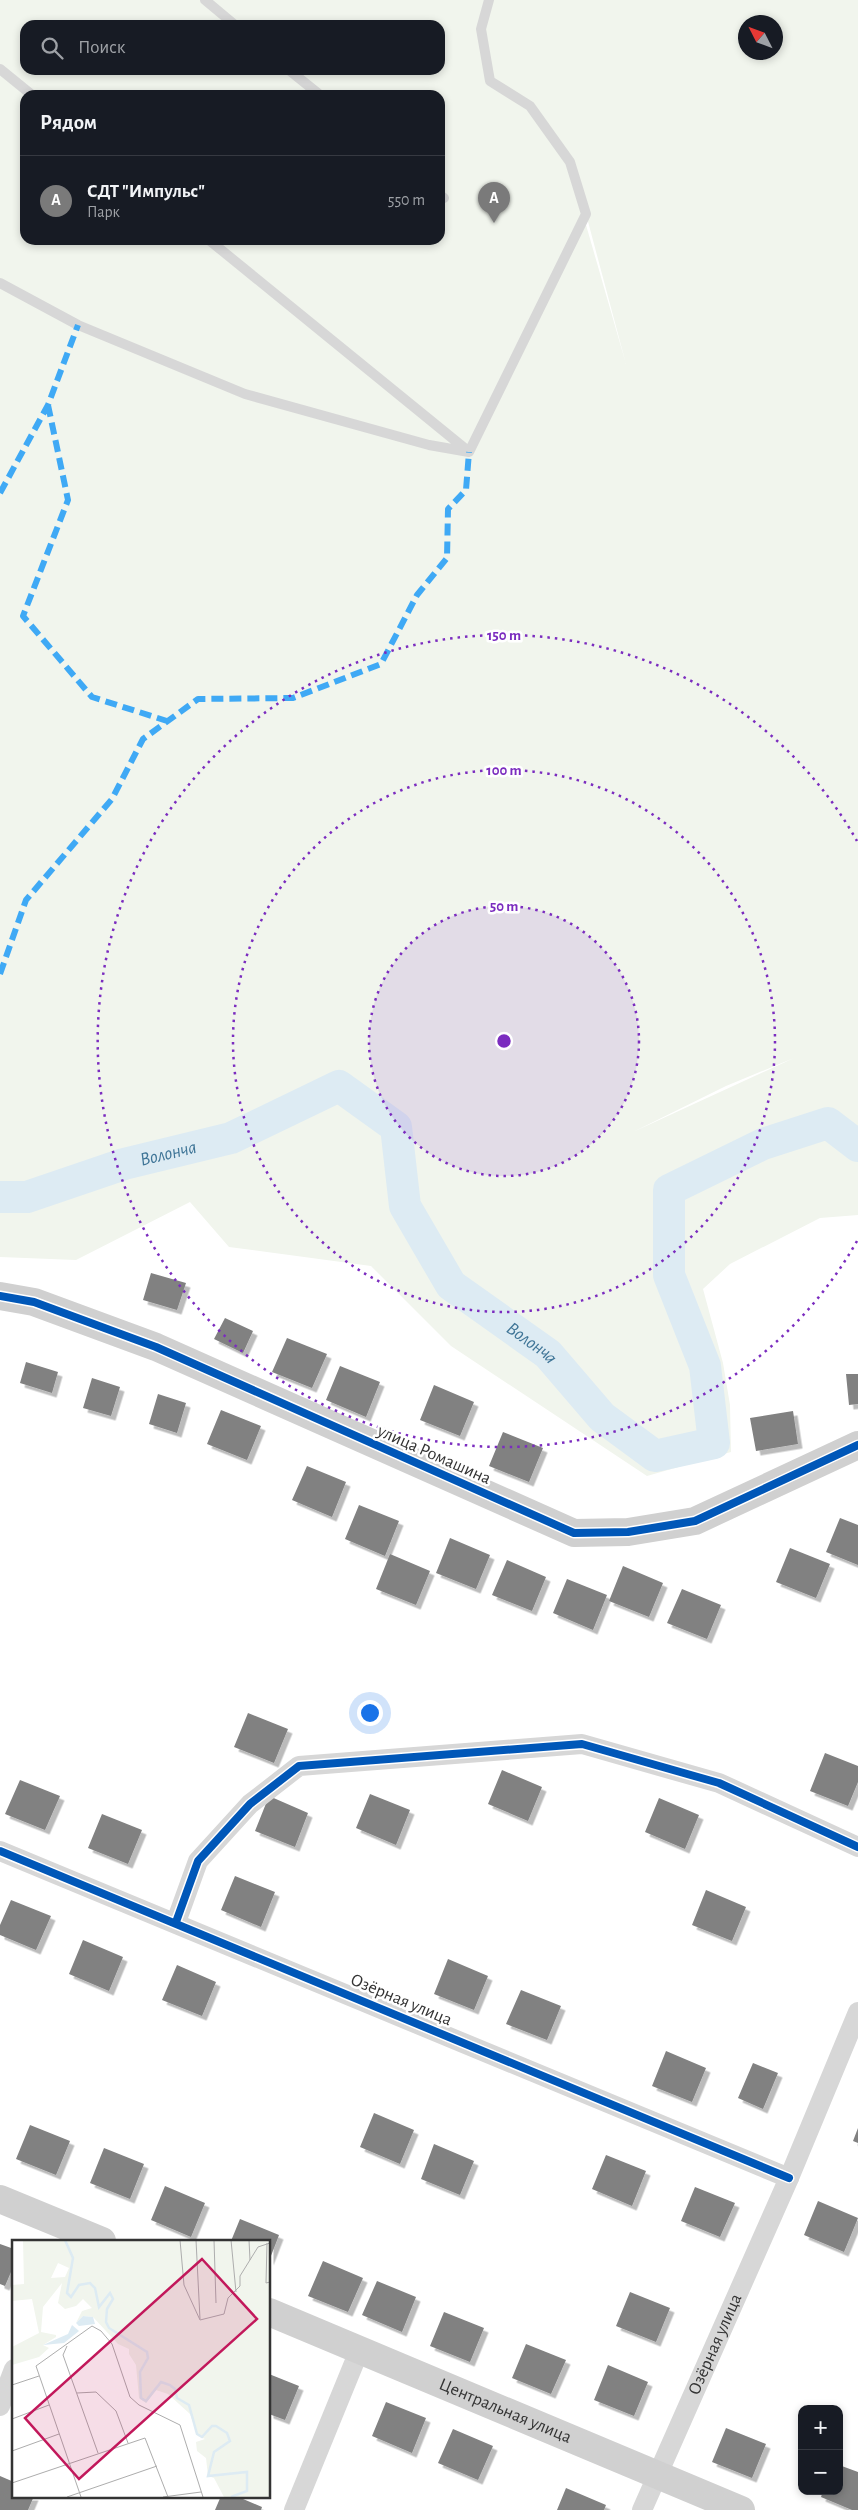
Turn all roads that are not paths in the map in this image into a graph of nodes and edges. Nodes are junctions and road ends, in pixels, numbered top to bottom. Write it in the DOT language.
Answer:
graph roads {
  1 [pos="205,0"];
  2 [pos="489,0"];
  3 [pos="229,20"];
  4 [pos="0,69"];
  5 [pos="295,75"];
  6 [pos="26,90"];
  7 [pos="314,90"];
  8 [pos="216,245"];
  9 [pos="0,283"];
  10 [pos="469,452"];
  11 [pos="0,1296"];
  12 [pos="858,1445"];
  13 [pos="858,1847"];
  14 [pos="0,1851"];
  15 [pos="176,1922"];
  16 [pos="858,2012"];
  17 [pos="789,2178"];
  18 [pos="0,2199"];
  19 [pos="64,2234"];
  20 [pos="97,2240"];
  21 [pos="270,2312"];
  22 [pos="359,2351"];
  23 [pos="12,2374"];
  24 [pos="0,2406"];
  25 [pos="656,2474"];
  26 [pos="294,2510"];
  27 [pos="642,2510"];
  28 [pos="741,2510"];
  1 -- 3 [label="lane"];
  2 -- 10 [label="lane"];
  4 -- 6 [label="lane"];
  5 -- 7 [label="lane"];
  8 -- 10 [label="lane"];
  9 -- 10 [label="lane"];
  11 -- 12 [label="street, улица Ромашина"];
  13 -- 15 [label="street"];
  14 -- 15 [label="street, Озёрная улица"];
  15 -- 17 [label="street, Озёрная улица"];
  16 -- 17 [label="street, Озёрная улица"];
  17 -- 25 [label="street, Озёрная улица"];
  18 -- 19 [label="street"];
  19 -- 20 [label="street"];
  21 -- 22 [label="street, Центральная улица"];
  22 -- 25 [label="street, Центральная улица"];
  22 -- 26 [label="street"];
  23 -- 24 [label="street"];
  25 -- 27 [label="street, Озёрная улица"];
  25 -- 28 [label="street, Центральная улица"];
}
